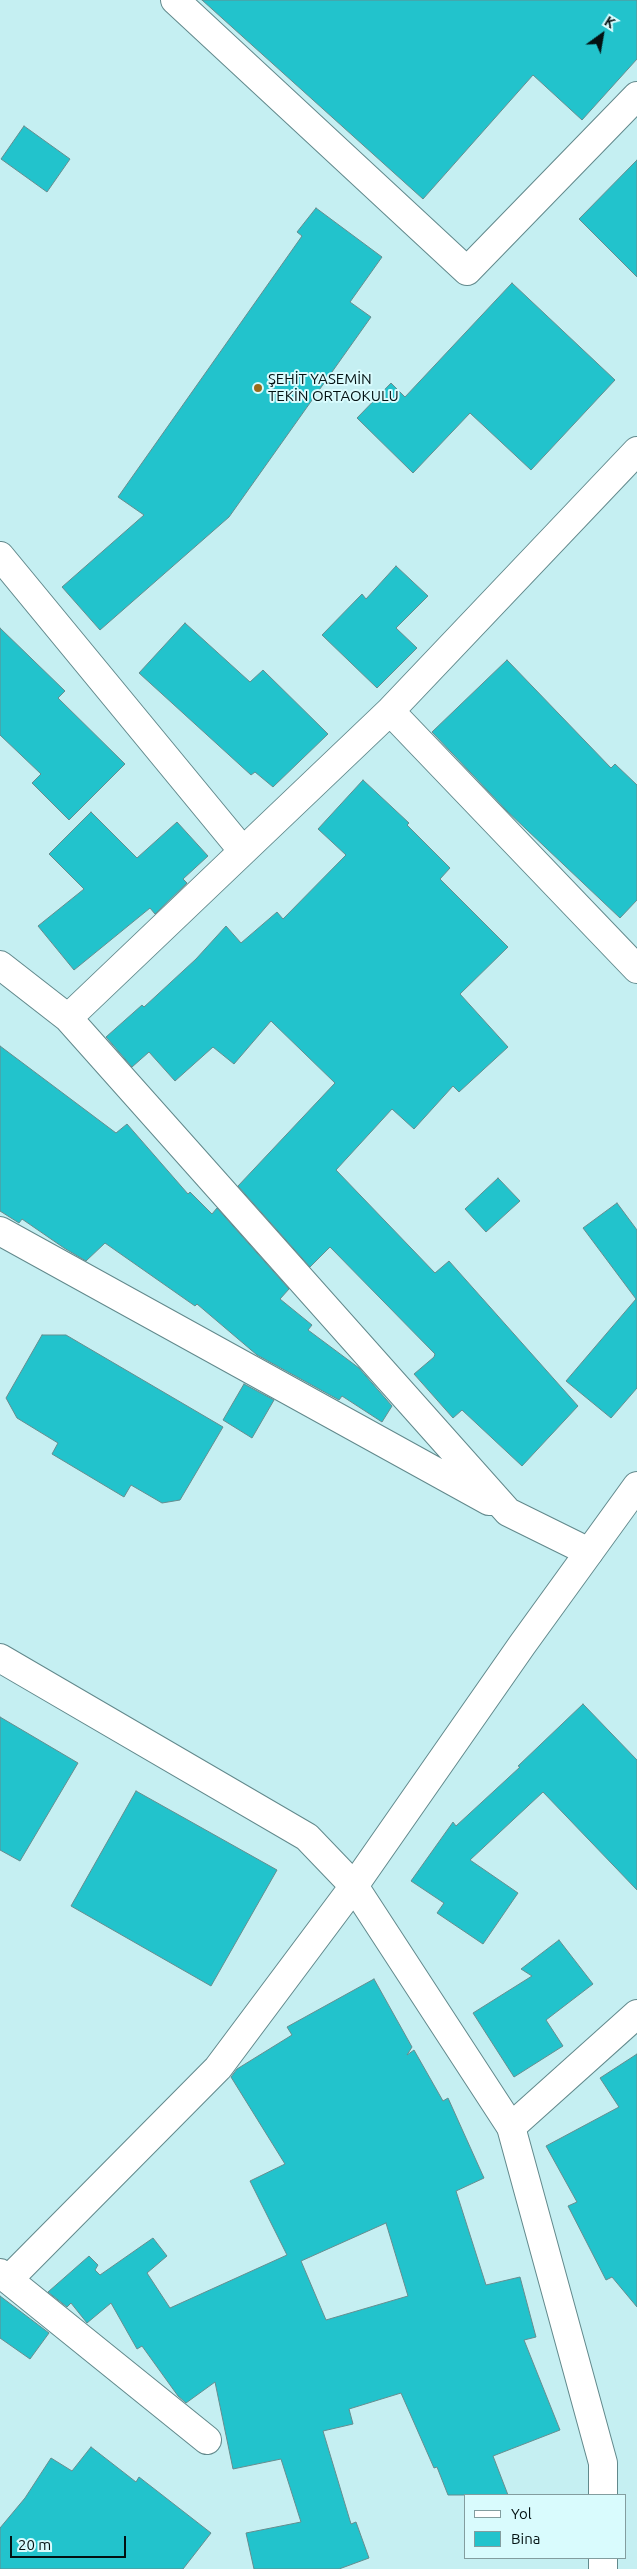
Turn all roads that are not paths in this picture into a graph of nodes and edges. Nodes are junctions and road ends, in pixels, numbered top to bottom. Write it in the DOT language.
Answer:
graph roads {
  1 [pos="175,0"];
  2 [pos="637,96"];
  3 [pos="637,451"];
  4 [pos="0,556"];
  5 [pos="390,711"];
  6 [pos="243,851"];
  7 [pos="0,965"];
  8 [pos="637,969"];
  9 [pos="68,1018"];
  10 [pos="0,1231"];
  11 [pos="637,1486"];
  12 [pos="508,1512"];
  13 [pos="589,1552"];
  14 [pos="0,1658"];
  15 [pos="354,1886"];
  16 [pos="637,2014"];
  17 [pos="511,2127"];
  18 [pos="5,2276"];
  19 [pos="207,2440"];
  20 [pos="603,2494"];
  1 -- 2 [label="street"];
  3 -- 5 [label="street"];
  4 -- 6 [label="street"];
  5 -- 6 [label="street"];
  5 -- 8 [label="street"];
  6 -- 9 [label="street"];
  7 -- 9 [label="street"];
  9 -- 12 [label="street"];
  10 -- 12 [label="street"];
  11 -- 13 [label="street"];
  12 -- 13 [label="street"];
  13 -- 15 [label="street"];
  14 -- 15 [label="street"];
  15 -- 17 [label="street"];
  15 -- 18 [label="street"];
  16 -- 17 [label="street"];
  17 -- 20 [label="street"];
  18 -- 19 [label="street"];
}
